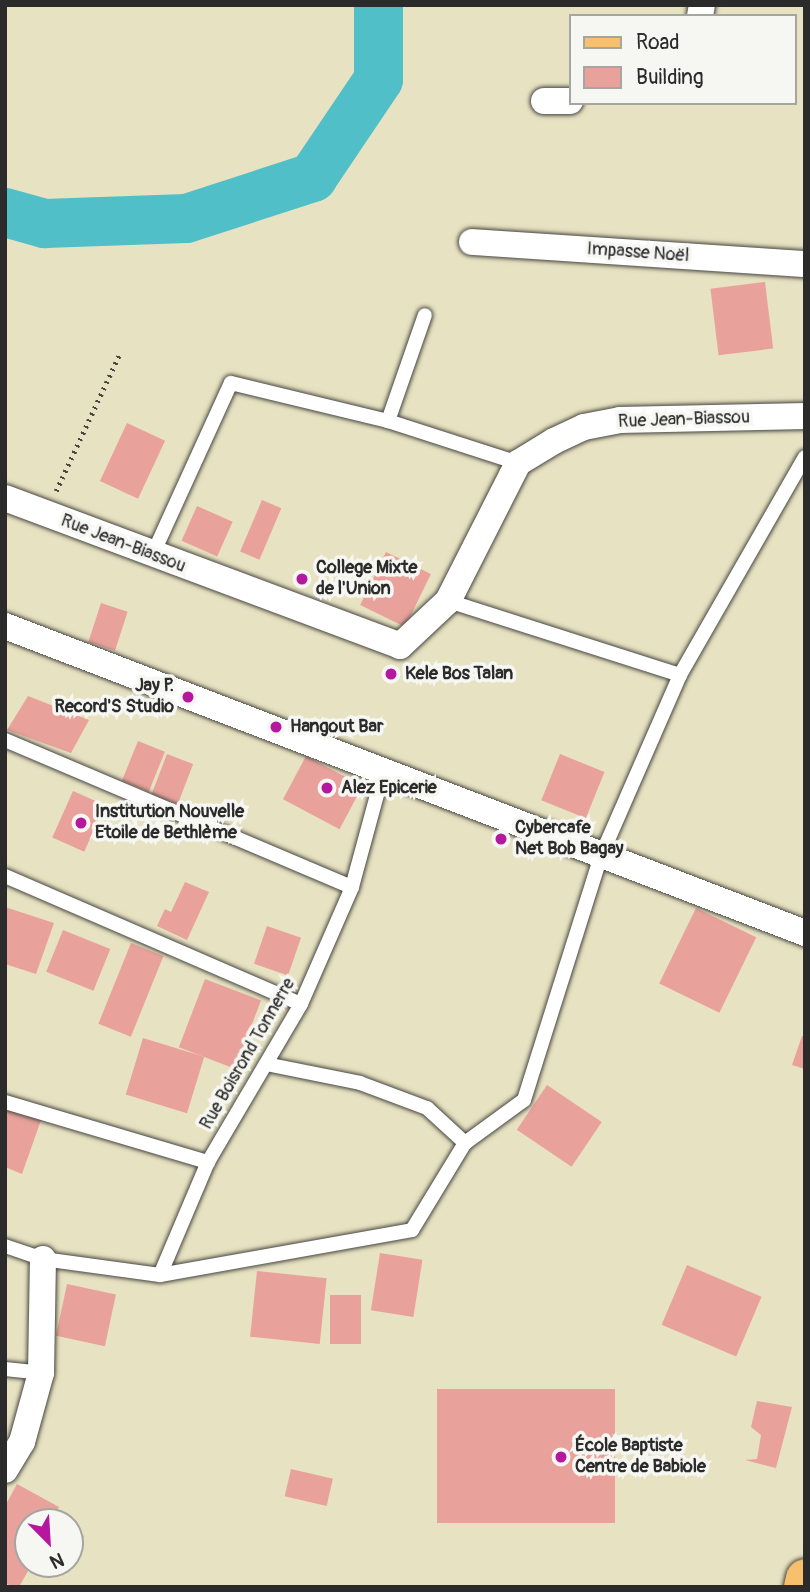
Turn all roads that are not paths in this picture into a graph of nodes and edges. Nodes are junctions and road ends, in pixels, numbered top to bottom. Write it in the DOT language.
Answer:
graph roads {
  1 [pos="544,101"];
  2 [pos="568,101"];
  3 [pos="472,242"];
  4 [pos="805,264"];
  5 [pos="425,315"];
  6 [pos="805,416"];
  7 [pos="388,421"];
  8 [pos="805,457"];
  9 [pos="518,463"];
  10 [pos="5,498"];
  11 [pos="152,556"];
  12 [pos="448,601"];
  13 [pos="5,626"];
  14 [pos="680,675"];
  15 [pos="5,740"];
  16 [pos="384,769"];
  17 [pos="601,856"];
  18 [pos="5,876"];
  19 [pos="352,887"];
  20 [pos="805,933"];
  21 [pos="301,1004"];
  22 [pos="266,1064"];
  23 [pos="5,1102"];
  24 [pos="465,1143"];
  25 [pos="208,1162"];
  26 [pos="5,1246"];
  27 [pos="43,1259"];
  28 [pos="160,1275"];
  29 [pos="5,1369"];
  30 [pos="41,1373"];
  31 [pos="5,1470"];
  32 [pos="805,1578"];
  33 [pos="803,1587"];
  1 -- 2 [label="street"];
  3 -- 4 [label="street, Impasse Noël"];
  5 -- 7 [label="lane"];
  6 -- 9 [label="street, Rue Jean-Biassou"];
  7 -- 9 [label="lane"];
  7 -- 11 [label="lane"];
  8 -- 14 [label="lane"];
  9 -- 12 [label="street"];
  10 -- 11 [label="street, Rue Jean-Biassou"];
  11 -- 12 [label="street, Rue Jean-Biassou"];
  12 -- 14 [label="lane"];
  13 -- 16 [label="street"];
  14 -- 17 [label="lane"];
  15 -- 19 [label="lane"];
  16 -- 17 [label="street"];
  16 -- 19 [label="lane, Rue Boisrond Tonnerre"];
  17 -- 20 [label="street"];
  17 -- 24 [label="lane"];
  18 -- 21 [label="lane"];
  19 -- 21 [label="lane, Rue Boisrond Tonnerre"];
  21 -- 22 [label="lane, Rue Boisrond Tonnerre"];
  22 -- 24 [label="lane"];
  22 -- 25 [label="lane, Rue Boisrond Tonnerre"];
  23 -- 25 [label="lane"];
  24 -- 28 [label="lane"];
  25 -- 28 [label="lane, Rue Boisrond Tonnerre"];
  26 -- 27 [label="lane"];
  27 -- 28 [label="lane"];
  27 -- 30 [label="street"];
  29 -- 30 [label="lane"];
  30 -- 31 [label="street"];
  32 -- 33 [label="main road"];
}
